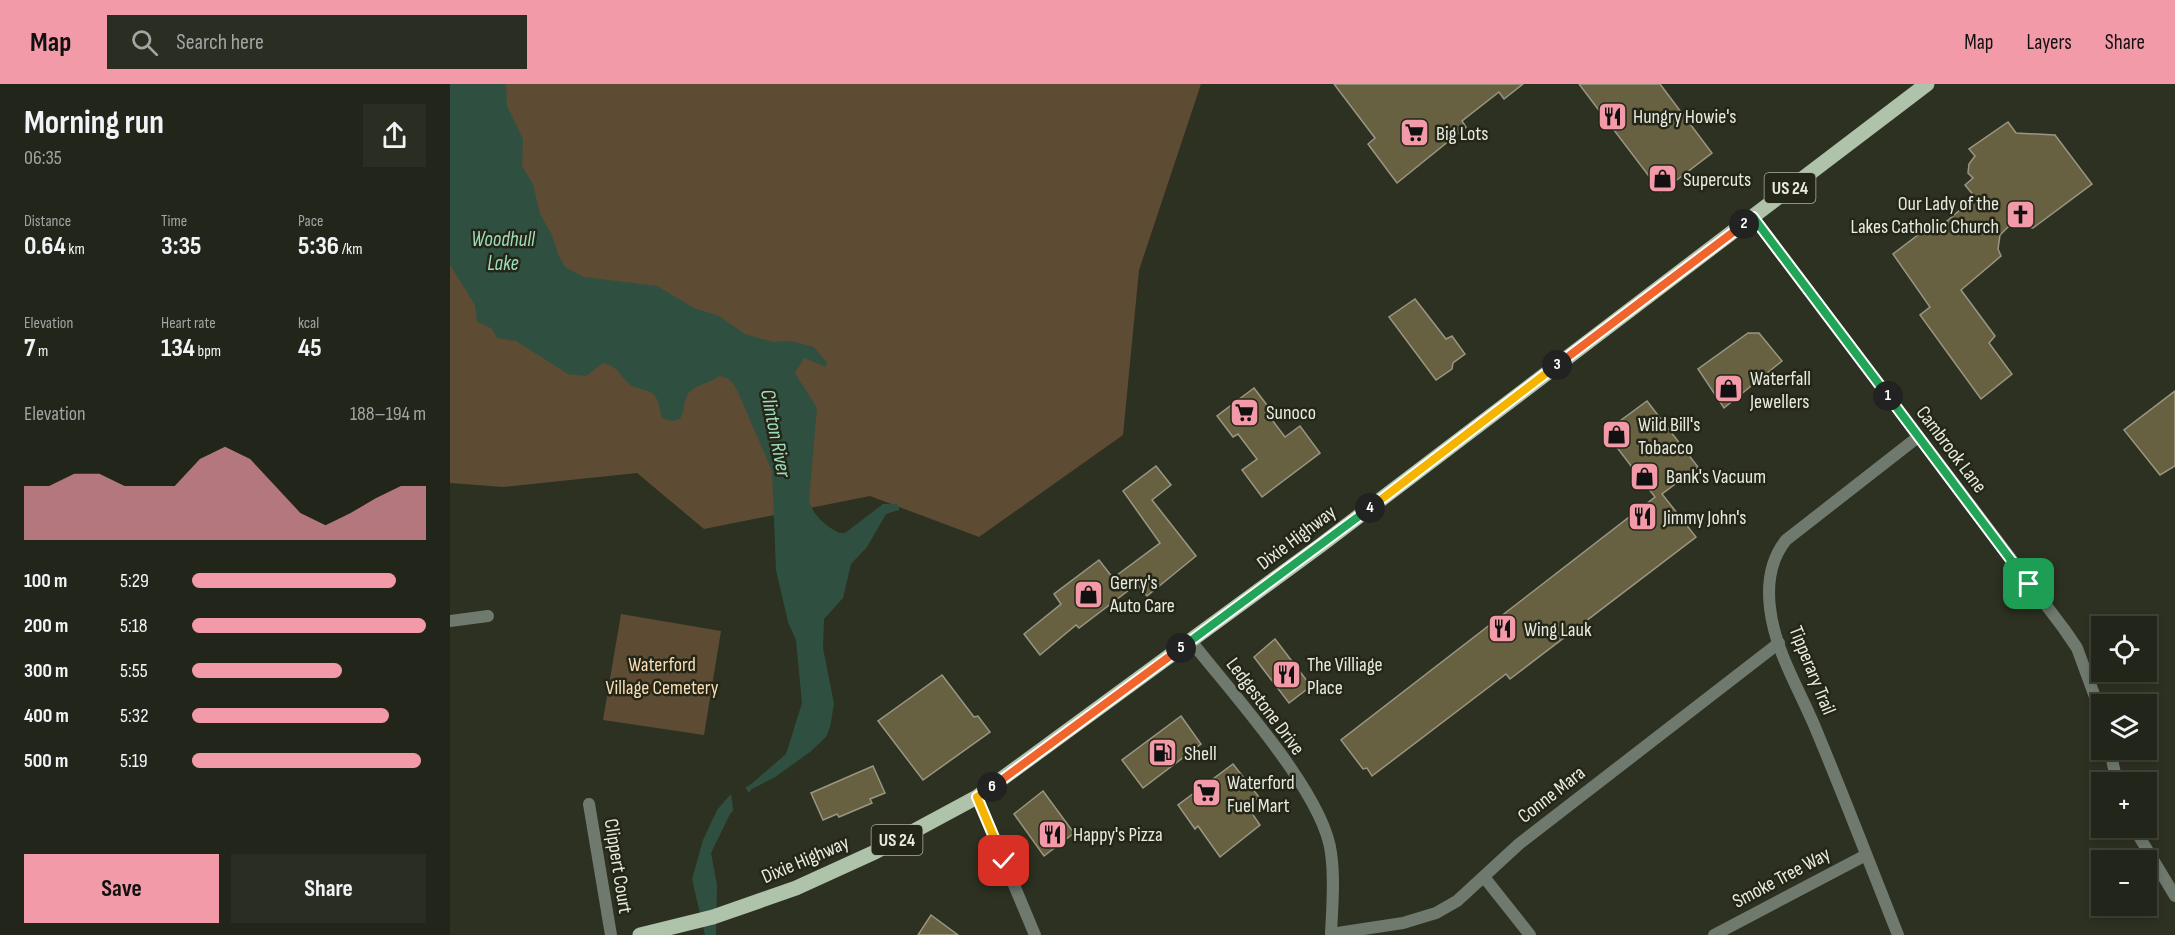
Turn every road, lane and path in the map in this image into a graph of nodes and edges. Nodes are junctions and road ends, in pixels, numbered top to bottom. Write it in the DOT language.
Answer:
graph roads {
  1 [pos="1927,84"];
  2 [pos="1753,217"];
  3 [pos="1918,437"];
  4 [pos="488,616"];
  5 [pos="450,621"];
  6 [pos="1191,641"];
  7 [pos="1779,644"];
  8 [pos="2094,694"];
  9 [pos="977,797"];
  10 [pos="589,804"];
  11 [pos="2140,838"];
  12 [pos="1866,855"];
  13 [pos="1484,877"];
  14 [pos="2175,896"];
  15 [pos="610,935"];
  16 [pos="640,935"];
  17 [pos="1035,935"];
  18 [pos="1331,935"];
  19 [pos="1530,935"];
  20 [pos="1714,935"];
  21 [pos="1898,935"];
  1 -- 2 [label="main road, Dixie Highway / US 24"];
  2 -- 3 [label="street, Cambrook Lane"];
  2 -- 6 [label="main road, Dixie Highway / US 24"];
  3 -- 7 [label="street, Tipperary Trail"];
  3 -- 8 [label="street, Cambrook Lane"];
  4 -- 5 [label="street"];
  6 -- 9 [label="main road, Dixie Highway / US 24"];
  6 -- 18 [label="street, Ledgestone Drive"];
  7 -- 12 [label="street, Tipperary Trail"];
  7 -- 13 [label="street, Conne Mara"];
  9 -- 16 [label="main road, Dixie Highway / US 24"];
  9 -- 17 [label="street"];
  10 -- 15 [label="street, Clippert Court"];
  11 -- 14 [label="street"];
  12 -- 20 [label="street, Smoke Tree Way"];
  12 -- 21 [label="street, Tipperary Trail"];
  13 -- 18 [label="street, Conne Mara"];
  13 -- 19 [label="street"];
}
